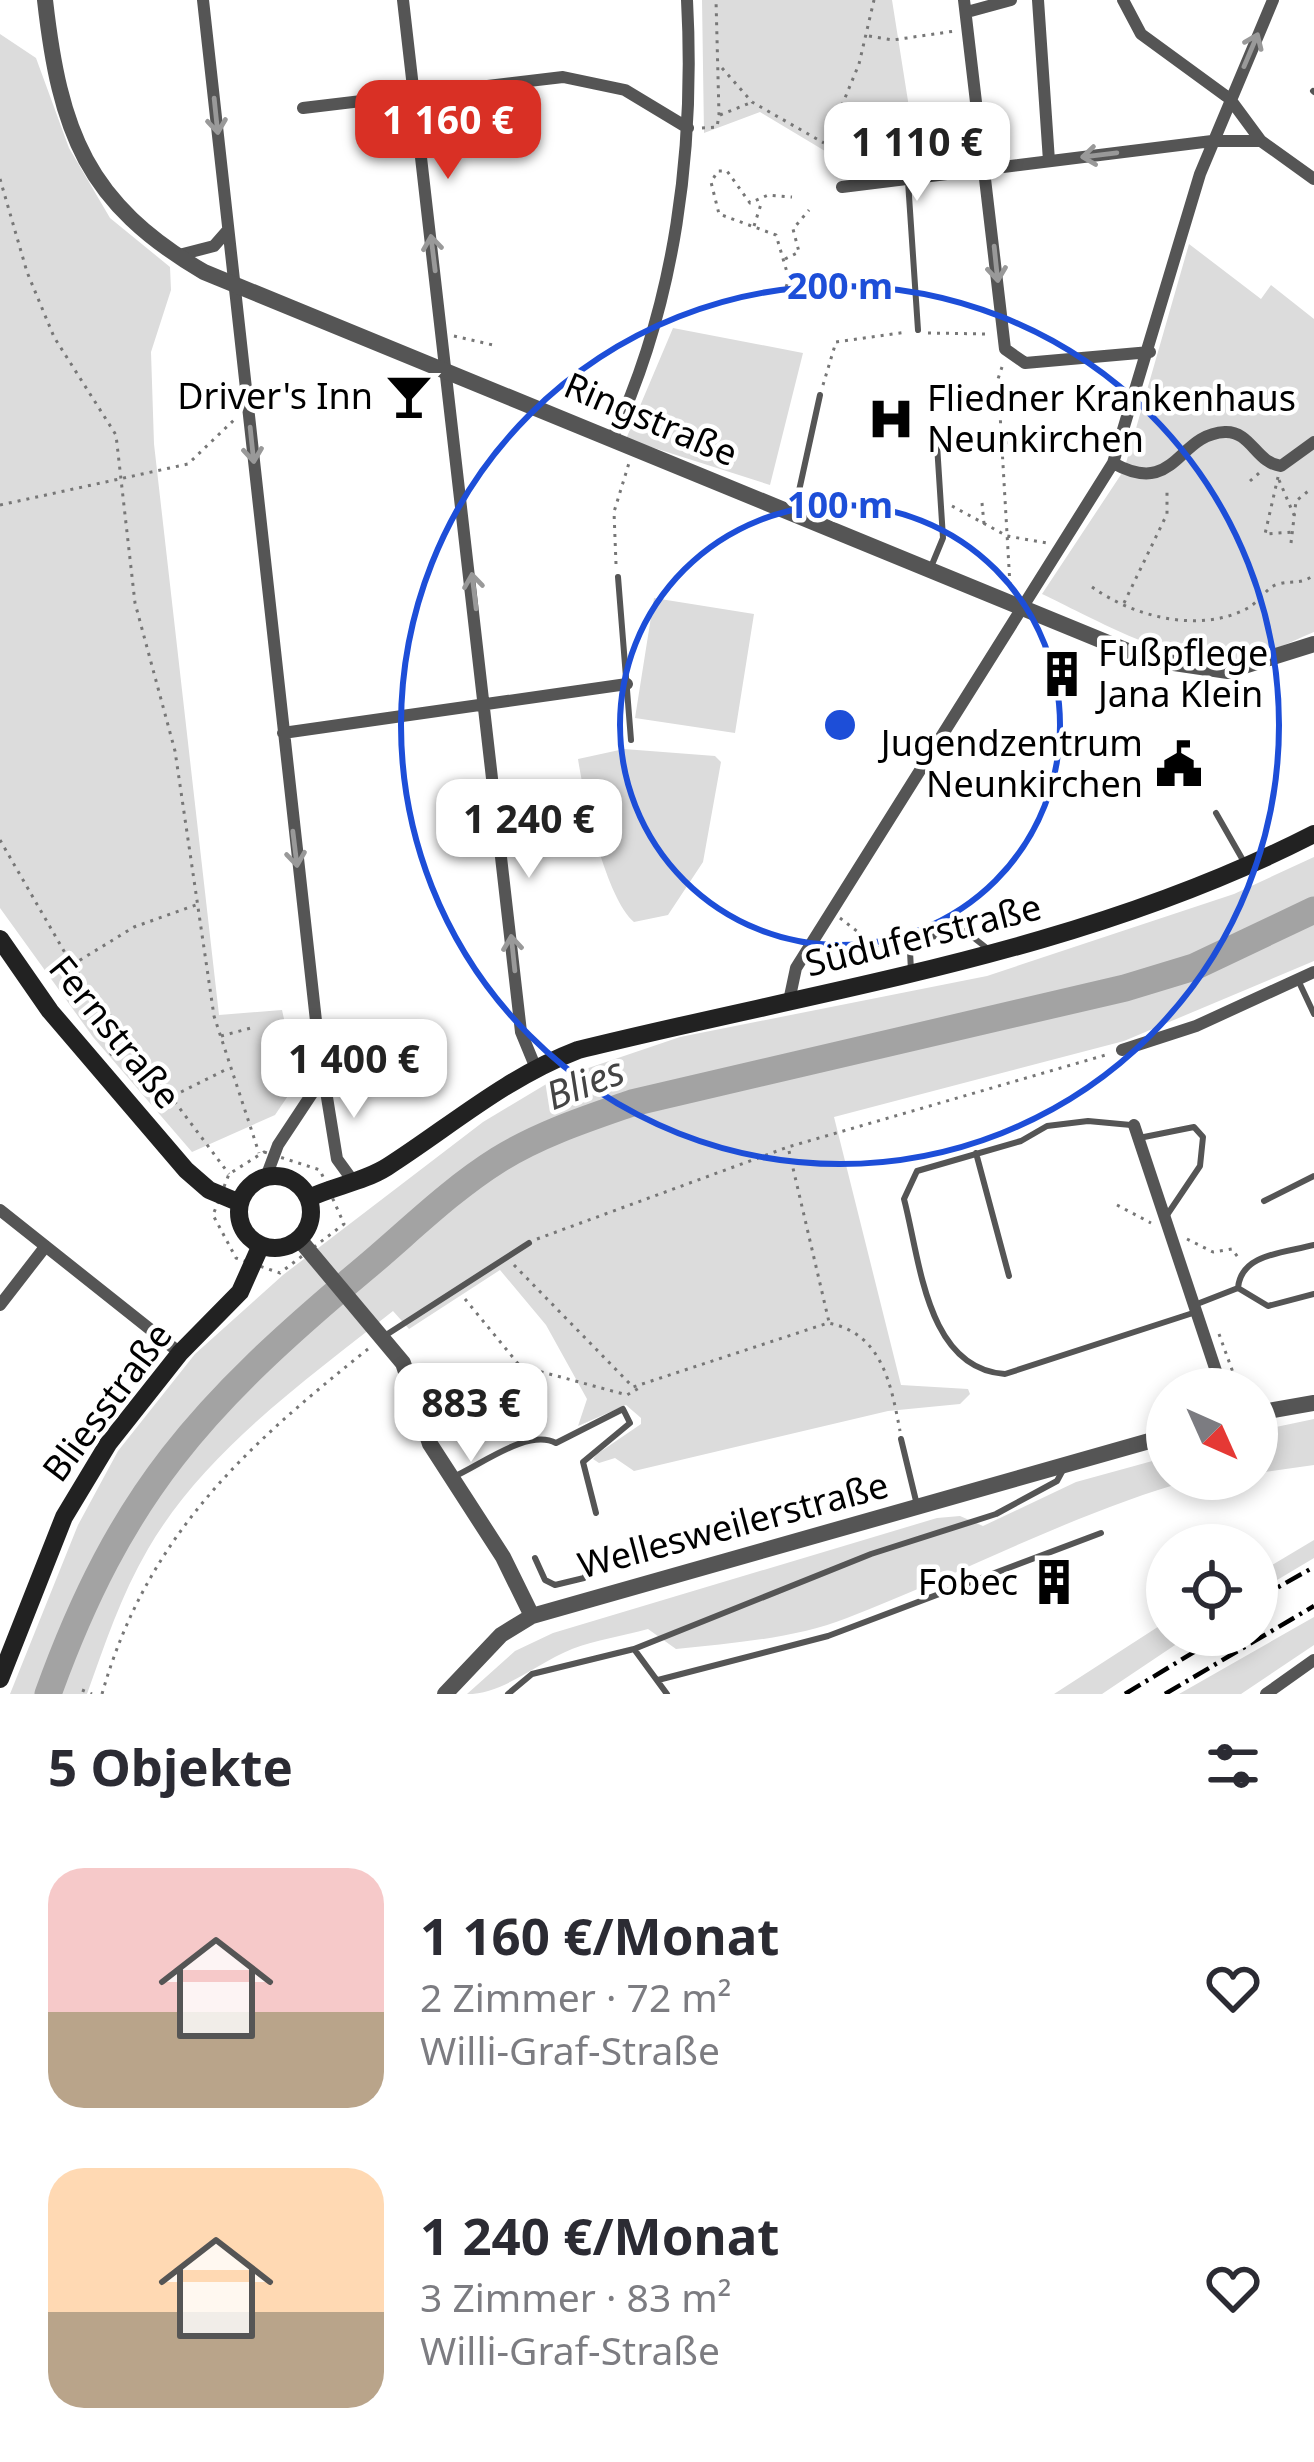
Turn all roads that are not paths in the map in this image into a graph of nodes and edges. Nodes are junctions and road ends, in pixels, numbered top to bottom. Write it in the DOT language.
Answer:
graph roads {
  1 [pos="45,0"];
  2 [pos="203,0"];
  3 [pos="404,0"];
  4 [pos="687,0"];
  5 [pos="1011,0"];
  6 [pos="1038,0"];
  7 [pos="1123,0"];
  8 [pos="1273,0"];
  9 [pos="965,6"];
  10 [pos="413,93"];
  11 [pos="1230,100"];
  12 [pos="303,108"];
  13 [pos="688,128"];
  14 [pos="1212,141"];
  15 [pos="1261,141"];
  16 [pos="1049,161"];
  17 [pos="987,170"];
  18 [pos="1314,178"];
  19 [pos="908,181"];
  20 [pos="842,188"];
  21 [pos="228,229"];
  22 [pos="176,255"];
  23 [pos="235,287"];
  24 [pos="918,330"];
  25 [pos="1150,352"];
  26 [pos="447,370"];
  27 [pos="820,395"];
  28 [pos="936,429"];
  29 [pos="612,439"];
  30 [pos="1314,442"];
  31 [pos="1113,463"];
  32 [pos="794,515"];
  33 [pos="930,570"];
  34 [pos="618,577"];
  35 [pos="1016,605"];
  36 [pos="1314,644"];
  37 [pos="627,684"];
  38 [pos="488,707"];
  39 [pos="283,733"];
  40 [pos="631,740"];
  41 [pos="1216,813"];
  42 [pos="1314,834"];
  43 [pos="1247,868"];
  44 [pos="0,940"];
  45 [pos="994,956"];
  46 [pos="1314,972"];
  47 [pos="908,976"];
  48 [pos="1298,980"];
  49 [pos="789,1001"];
  50 [pos="1314,1014"];
  51 [pos="1122,1050"];
  52 [pos="535,1066"];
  53 [pos="323,1077"];
  54 [pos="1137,1132"];
  55 [pos="976,1153"];
  56 [pos="1314,1176"];
  57 [pos="266,1177"];
  58 [pos="353,1181"];
  59 [pos="308,1198"];
  60 [pos="1264,1201"];
  61 [pos="241,1203"];
  62 [pos="0,1210"];
  63 [pos="1166,1218"];
  64 [pos="529,1243"];
  65 [pos="261,1245"];
  66 [pos="1314,1245"];
  67 [pos="44,1247"];
  68 [pos="309,1250"];
  69 [pos="1009,1276"];
  70 [pos="1238,1288"];
  71 [pos="1314,1294"];
  72 [pos="0,1305"];
  73 [pos="1195,1308"];
  74 [pos="379,1332"];
  75 [pos="180,1353"];
  76 [pos="1215,1368"];
  77 [pos="1314,1402"];
  78 [pos="1278,1409"];
  79 [pos="901,1439"];
  80 [pos="1146,1442"];
  81 [pos="1066,1465"];
  82 [pos="449,1478"];
  83 [pos="918,1509"];
  84 [pos="596,1513"];
  85 [pos="1101,1533"];
  86 [pos="536,1558"];
  87 [pos="592,1566"];
  88 [pos="532,1616"];
  89 [pos="634,1649"];
  90 [pos="4,1651"];
  91 [pos="1314,1660"];
  92 [pos="0,1679"];
  93 [pos="658,1680"];
  94 [pos="445,1694"];
  95 [pos="508,1694"];
  96 [pos="668,1694"];
  97 [pos="1266,1694"];
  1 -- 22 [label="street, Ringstraße"];
  2 -- 21 [label="street, one-way"];
  3 -- 10 [label="street"];
  4 -- 13 [label="street"];
  5 -- 9 [label="street"];
  6 -- 16 [label="street"];
  7 -- 11 [label="street"];
  11 -- 8 [label="street, one-way"];
  9 -- 17 [label="street"];
  10 -- 12 [label="street"];
  10 -- 13 [label="street"];
  26 -- 10 [label="street, one-way"];
  11 -- 14 [label="street"];
  11 -- 15 [label="street"];
  13 -- 29 [label="street"];
  14 -- 15 [label="street"];
  14 -- 16 [label="street, one-way"];
  14 -- 25 [label="street"];
  15 -- 18 [label="street"];
  16 -- 17 [label="street"];
  17 -- 19 [label="street"];
  17 -- 25 [label="street, one-way"];
  19 -- 20 [label="street"];
  19 -- 24 [label="lane"];
  21 -- 22 [label="street"];
  21 -- 23 [label="street"];
  22 -- 23 [label="street, Ringstraße"];
  23 -- 26 [label="street, Ringstraße"];
  23 -- 39 [label="street, one-way"];
  25 -- 31 [label="street"];
  26 -- 29 [label="street, Ringstraße"];
  38 -- 26 [label="street, one-way"];
  27 -- 32 [label="lane"];
  28 -- 33 [label="lane"];
  29 -- 32 [label="street, Ringstraße"];
  30 -- 31 [label="street"];
  31 -- 35 [label="street"];
  32 -- 33 [label="street, Ringstraße"];
  33 -- 35 [label="street, Ringstraße"];
  34 -- 37 [label="lane"];
  35 -- 36 [label="street, Ringstraße"];
  35 -- 49 [label="street"];
  37 -- 38 [label="street"];
  37 -- 40 [label="lane"];
  38 -- 39 [label="street"];
  52 -- 38 [label="street, one-way"];
  39 -- 53 [label="street, one-way"];
  41 -- 43 [label="lane"];
  42 -- 43 [label="main road, Süduferstraße"];
  43 -- 45 [label="main road, Süduferstraße"];
  44 -- 61 [label="main road, Fernstraße"];
  45 -- 47 [label="main road, Süduferstraße"];
  45 -- 47 [label="lane"];
  46 -- 48 [label="street"];
  47 -- 49 [label="main road, Süduferstraße"];
  48 -- 50 [label="lane"];
  48 -- 51 [label="street"];
  49 -- 52 [label="main road, Süduferstraße"];
  52 -- 58 [label="main road"];
  53 -- 57 [label="street"];
  53 -- 58 [label="street"];
  54 -- 55 [label="lane"];
  54 -- 63 [label="street"];
  54 -- 63 [label="lane"];
  55 -- 69 [label="lane"];
  55 -- 73 [label="lane"];
  56 -- 60 [label="lane"];
  57 -- 59 [label="main road"];
  57 -- 61 [label="main road"];
  58 -- 59 [label="main road"];
  59 -- 68 [label="main road"];
  61 -- 65 [label="main road"];
  62 -- 67 [label="street"];
  63 -- 73 [label="street"];
  64 -- 74 [label="lane"];
  65 -- 68 [label="main road"];
  65 -- 75 [label="main road, Bliesstraße"];
  66 -- 70 [label="lane"];
  67 -- 72 [label="street"];
  67 -- 75 [label="street"];
  68 -- 74 [label="street"];
  70 -- 71 [label="lane"];
  70 -- 73 [label="lane"];
  73 -- 76 [label="street"];
  74 -- 82 [label="street"];
  75 -- 90 [label="main road, Bliesstraße"];
  77 -- 78 [label="street"];
  79 -- 83 [label="lane"];
  80 -- 81 [label="street, Wellesweilerstraße"];
  81 -- 83 [label="street, Wellesweilerstraße"];
  81 -- 89 [label="lane, Wellesweilerstraße"];
  82 -- 84 [label="lane"];
  82 -- 88 [label="street"];
  83 -- 88 [label="street, Wellesweilerstraße"];
  85 -- 93 [label="lane"];
  86 -- 87 [label="lane"];
  88 -- 94 [label="street, Wellesweilerstraße"];
  89 -- 93 [label="lane"];
  89 -- 95 [label="lane, Wellesweilerstraße"];
  90 -- 92 [label="main road, Bliesstraße"];
  91 -- 97 [label="street"];
  93 -- 96 [label="lane"];
}
